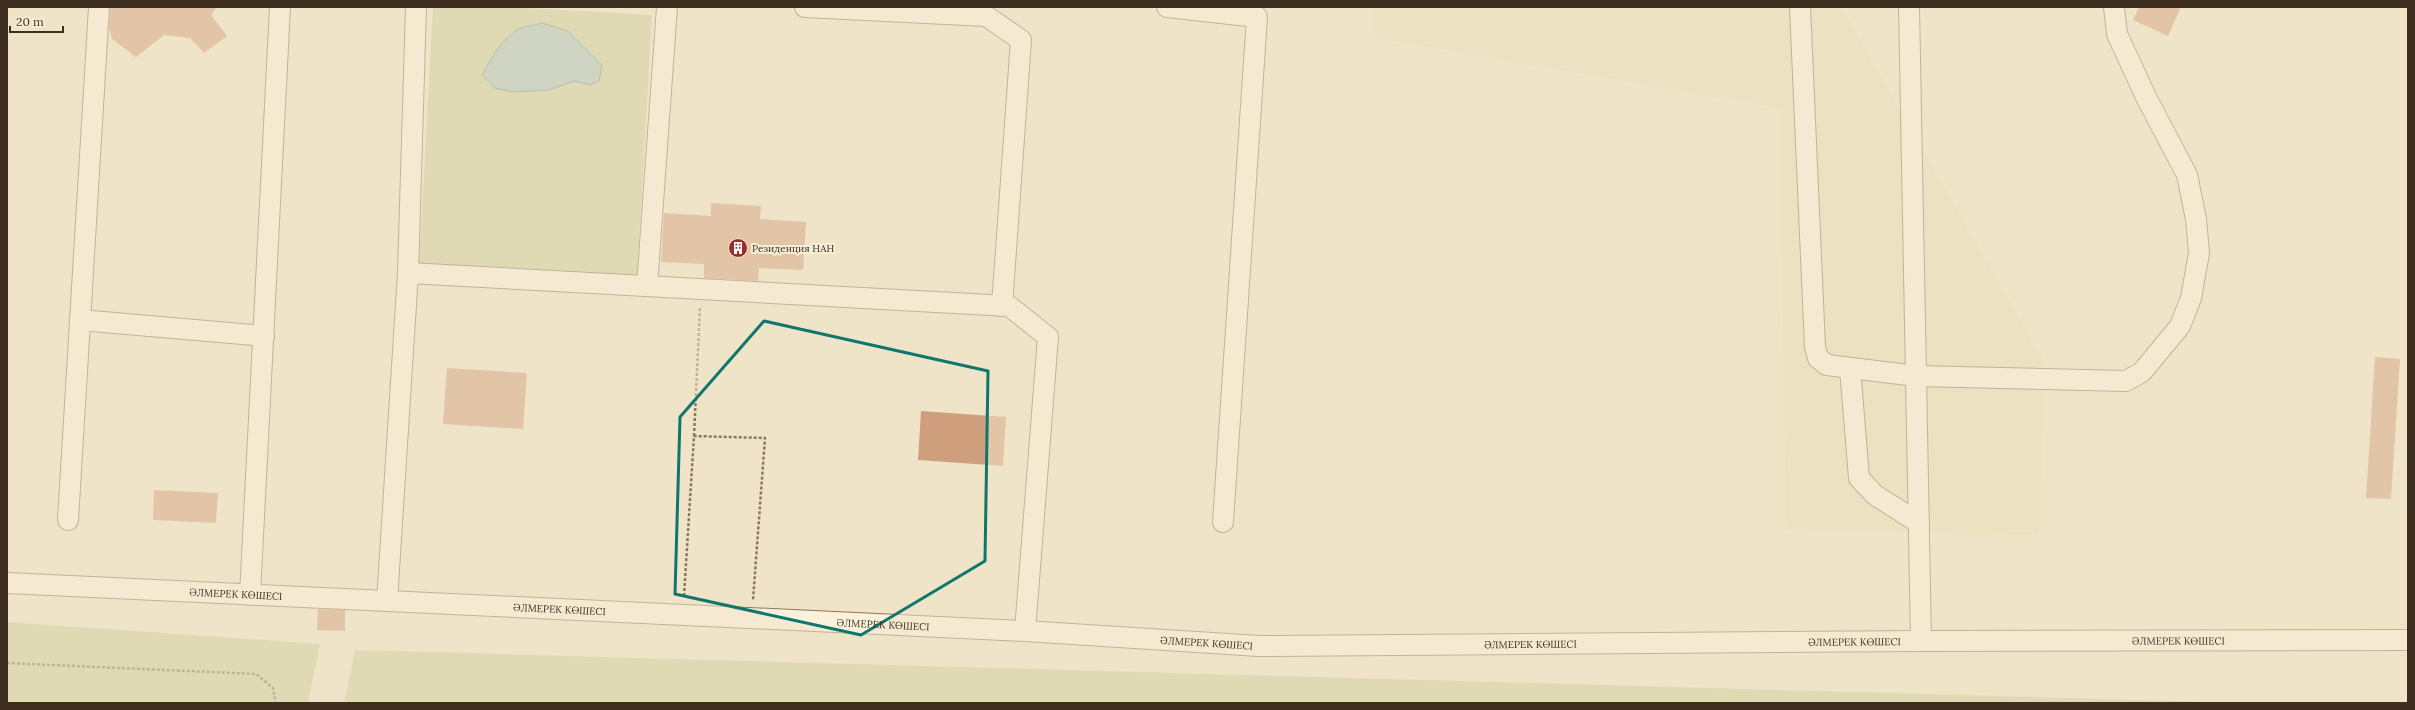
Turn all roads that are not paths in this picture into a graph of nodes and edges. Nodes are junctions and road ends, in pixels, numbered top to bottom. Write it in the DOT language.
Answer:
graph roads {
  1 [pos="99,7"];
  2 [pos="280,7"];
  3 [pos="416,7"];
  4 [pos="667,7"];
  5 [pos="805,7"];
  6 [pos="1168,7"];
  7 [pos="1800,7"];
  8 [pos="1909,7"];
  9 [pos="2114,7"];
  10 [pos="1257,12"];
  11 [pos="408,273"];
  12 [pos="647,286"];
  13 [pos="1002,306"];
  14 [pos="80,320"];
  15 [pos="264,336"];
  16 [pos="1850,368"];
  17 [pos="1916,376"];
  18 [pos="68,520"];
  19 [pos="1223,522"];
  20 [pos="1919,523"];
  21 [pos="7,584"];
  22 [pos="250,595"];
  23 [pos="387,601"];
  24 [pos="1025,631"];
  25 [pos="2408,640"];
  26 [pos="1921,641"];
  1 -- 14 [label="street"];
  2 -- 15 [label="street"];
  3 -- 11 [label="street"];
  4 -- 12 [label="street"];
  5 -- 13 [label="street"];
  6 -- 10 [label="street"];
  7 -- 16 [label="street"];
  8 -- 17 [label="street"];
  9 -- 17 [label="street"];
  10 -- 19 [label="street"];
  11 -- 12 [label="street"];
  11 -- 23 [label="street"];
  12 -- 13 [label="street"];
  13 -- 24 [label="street"];
  14 -- 15 [label="street"];
  14 -- 18 [label="street"];
  15 -- 22 [label="street"];
  16 -- 17 [label="street"];
  16 -- 20 [label="street"];
  17 -- 20 [label="street"];
  20 -- 26 [label="street"];
  21 -- 22 [label="street, ӘЛМЕРЕК КӨШЕСІ"];
  22 -- 23 [label="street, ӘЛМЕРЕК КӨШЕСІ"];
  23 -- 24 [label="street, ӘЛМЕРЕК КӨШЕСІ"];
  24 -- 26 [label="street, ӘЛМЕРЕК КӨШЕСІ"];
  25 -- 26 [label="street, ӘЛМЕРЕК КӨШЕСІ"];
}
